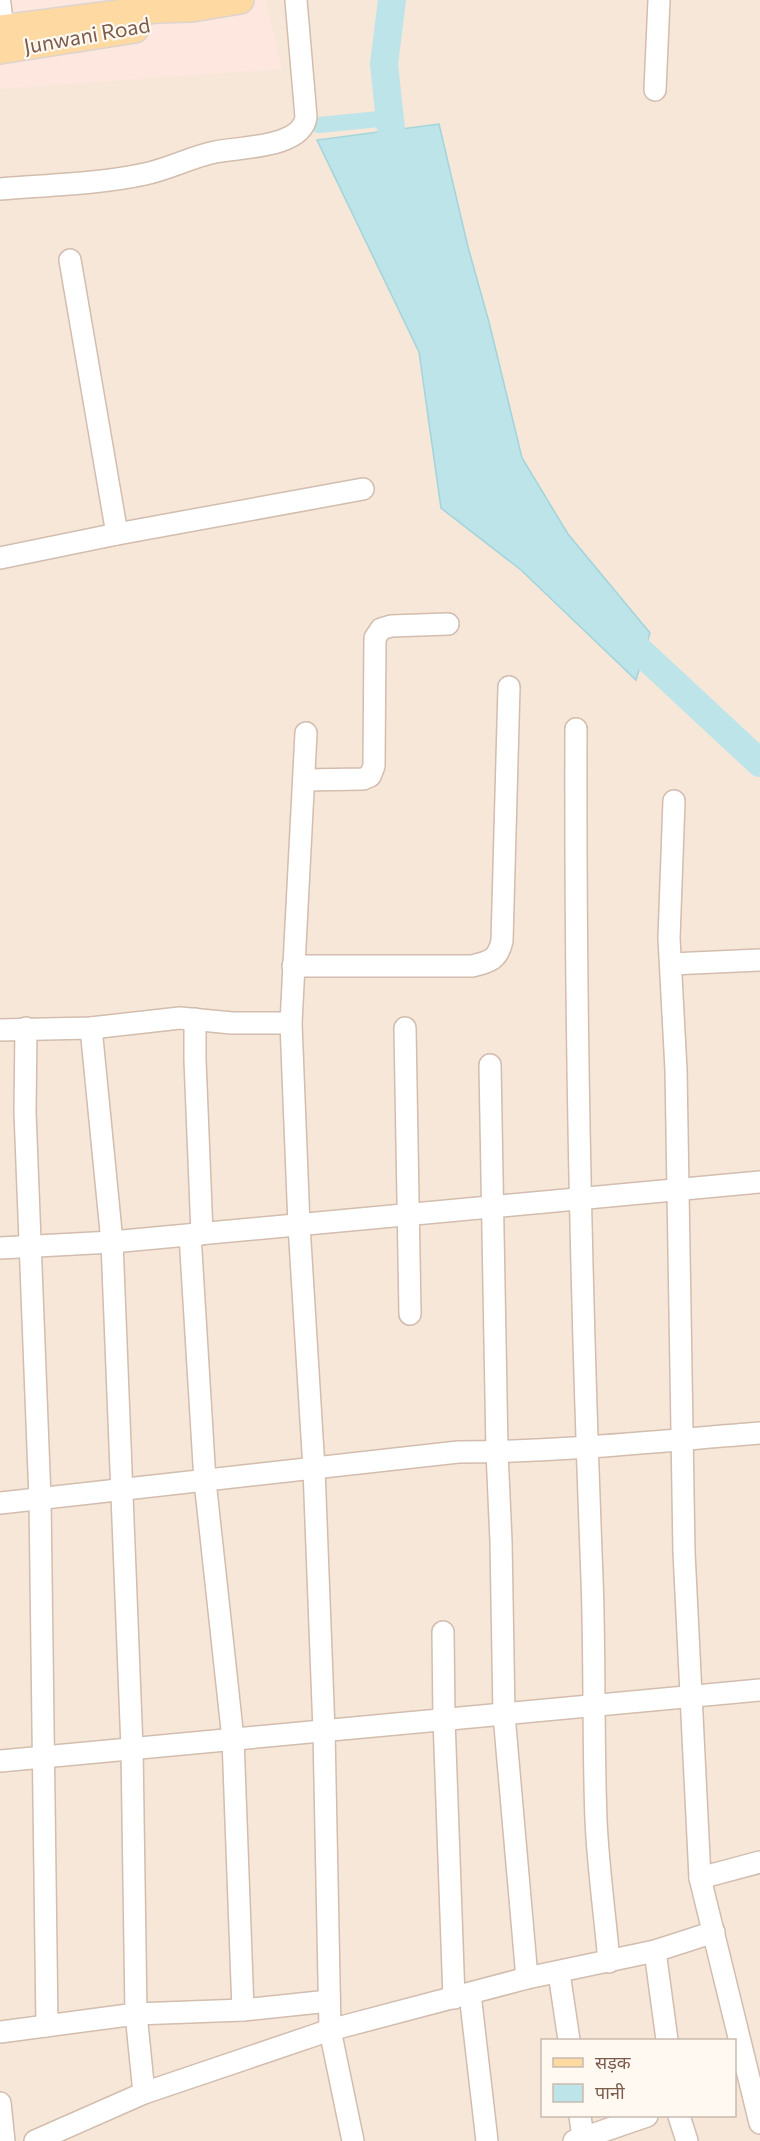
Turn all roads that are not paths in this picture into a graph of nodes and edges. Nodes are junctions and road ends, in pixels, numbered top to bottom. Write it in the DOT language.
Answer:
graph roads {
  1 [pos="240,0"];
  2 [pos="296,0"];
  3 [pos="658,0"];
  4 [pos="1,28"];
  5 [pos="655,90"];
  6 [pos="0,189"];
  7 [pos="70,260"];
  8 [pos="363,489"];
  9 [pos="117,534"];
  10 [pos="0,558"];
  11 [pos="448,624"];
  12 [pos="509,687"];
  13 [pos="576,729"];
  14 [pos="306,733"];
  15 [pos="304,780"];
  16 [pos="674,801"];
  17 [pos="760,960"];
  18 [pos="671,964"];
  19 [pos="294,966"];
  20 [pos="195,1019"];
  21 [pos="291,1023"];
  22 [pos="26,1028"];
  23 [pos="91,1028"];
  24 [pos="405,1028"];
  25 [pos="0,1030"];
  26 [pos="490,1065"];
  27 [pos="760,1182"];
  28 [pos="677,1190"];
  29 [pos="580,1198"];
  30 [pos="493,1206"];
  31 [pos="407,1214"];
  32 [pos="298,1225"];
  33 [pos="196,1234"];
  34 [pos="112,1242"];
  35 [pos="29,1246"];
  36 [pos="0,1248"];
  37 [pos="410,1314"];
  38 [pos="760,1433"];
  39 [pos="684,1439"];
  40 [pos="586,1446"];
  41 [pos="497,1452"];
  42 [pos="314,1469"];
  43 [pos="205,1481"];
  44 [pos="123,1490"];
  45 [pos="40,1498"];
  46 [pos="0,1503"];
  47 [pos="443,1632"];
  48 [pos="760,1690"];
  49 [pos="692,1696"];
  50 [pos="593,1706"];
  51 [pos="504,1715"];
  52 [pos="444,1719"];
  53 [pos="324,1731"];
  54 [pos="233,1739"];
  55 [pos="132,1748"];
  56 [pos="43,1757"];
  57 [pos="0,1761"];
  58 [pos="760,1862"];
  59 [pos="700,1878"];
  60 [pos="714,1932"];
  61 [pos="655,1952"];
  62 [pos="609,1962"];
  63 [pos="559,1973"];
  64 [pos="526,1978"];
  65 [pos="462,1996"];
  66 [pos="329,2001"];
  67 [pos="243,2010"];
  68 [pos="135,2014"];
  69 [pos="47,2026"];
  70 [pos="330,2030"];
  71 [pos="0,2032"];
  72 [pos="569,2039"];
  73 [pos="667,2039"];
  74 [pos="748,2077"];
  75 [pos="144,2093"];
  76 [pos="0,2103"];
  77 [pos="580,2117"];
  78 [pos="641,2117"];
  79 [pos="680,2117"];
  80 [pos="760,2123"];
  81 [pos="579,2139"];
  82 [pos="4,2141"];
  83 [pos="35,2141"];
  84 [pos="352,2141"];
  85 [pos="487,2141"];
  86 [pos="687,2141"];
  1 -- 4 [label="main road, Junwani Road"];
  2 -- 6 [label="street"];
  3 -- 5 [label="street"];
  7 -- 9 [label="street"];
  8 -- 9 [label="street"];
  9 -- 10 [label="street"];
  11 -- 15 [label="street"];
  12 -- 19 [label="street"];
  13 -- 29 [label="street"];
  14 -- 15 [label="street"];
  15 -- 19 [label="street"];
  16 -- 18 [label="street"];
  17 -- 18 [label="street"];
  18 -- 28 [label="street"];
  19 -- 21 [label="street"];
  20 -- 21 [label="street"];
  20 -- 23 [label="street"];
  20 -- 33 [label="street"];
  21 -- 32 [label="street"];
  22 -- 23 [label="street"];
  22 -- 25 [label="street"];
  22 -- 35 [label="street"];
  23 -- 34 [label="street"];
  24 -- 31 [label="street"];
  26 -- 30 [label="street"];
  27 -- 28 [label="street"];
  28 -- 29 [label="street"];
  28 -- 39 [label="street"];
  29 -- 30 [label="street"];
  29 -- 40 [label="street"];
  30 -- 31 [label="street"];
  30 -- 41 [label="street"];
  31 -- 32 [label="street"];
  31 -- 37 [label="street"];
  32 -- 33 [label="street"];
  32 -- 42 [label="street"];
  33 -- 34 [label="street"];
  33 -- 43 [label="street"];
  34 -- 35 [label="street"];
  34 -- 44 [label="street"];
  35 -- 36 [label="street"];
  35 -- 45 [label="street"];
  38 -- 39 [label="street"];
  39 -- 40 [label="street"];
  39 -- 49 [label="street"];
  40 -- 41 [label="street"];
  40 -- 50 [label="street"];
  41 -- 42 [label="street"];
  41 -- 51 [label="street"];
  42 -- 43 [label="street"];
  42 -- 53 [label="street"];
  43 -- 44 [label="street"];
  43 -- 54 [label="street"];
  44 -- 45 [label="street"];
  44 -- 55 [label="street"];
  45 -- 46 [label="street"];
  45 -- 56 [label="street"];
  47 -- 52 [label="street"];
  48 -- 49 [label="street"];
  49 -- 50 [label="street"];
  49 -- 59 [label="street"];
  50 -- 51 [label="street"];
  50 -- 62 [label="street"];
  51 -- 52 [label="street"];
  51 -- 64 [label="street"];
  52 -- 53 [label="street"];
  52 -- 65 [label="street"];
  53 -- 54 [label="street"];
  53 -- 66 [label="street"];
  54 -- 55 [label="street"];
  54 -- 67 [label="street"];
  55 -- 56 [label="street"];
  55 -- 68 [label="street"];
  56 -- 57 [label="street"];
  56 -- 69 [label="street"];
  58 -- 59 [label="street"];
  59 -- 60 [label="street"];
  60 -- 61 [label="street"];
  60 -- 74 [label="street"];
  61 -- 62 [label="street"];
  61 -- 73 [label="street"];
  62 -- 63 [label="street"];
  63 -- 64 [label="street"];
  63 -- 72 [label="street"];
  64 -- 65 [label="street"];
  65 -- 70 [label="street"];
  65 -- 85 [label="street"];
  66 -- 67 [label="street"];
  66 -- 70 [label="street"];
  67 -- 68 [label="street"];
  68 -- 69 [label="street"];
  68 -- 75 [label="street"];
  69 -- 71 [label="street"];
  70 -- 75 [label="street"];
  70 -- 84 [label="street"];
  74 -- 80 [label="street"];
  75 -- 83 [label="street"];
  76 -- 82 [label="street"];
  77 -- 81 [label="street"];
  78 -- 81 [label="street"];
  79 -- 86 [label="street"];
}
